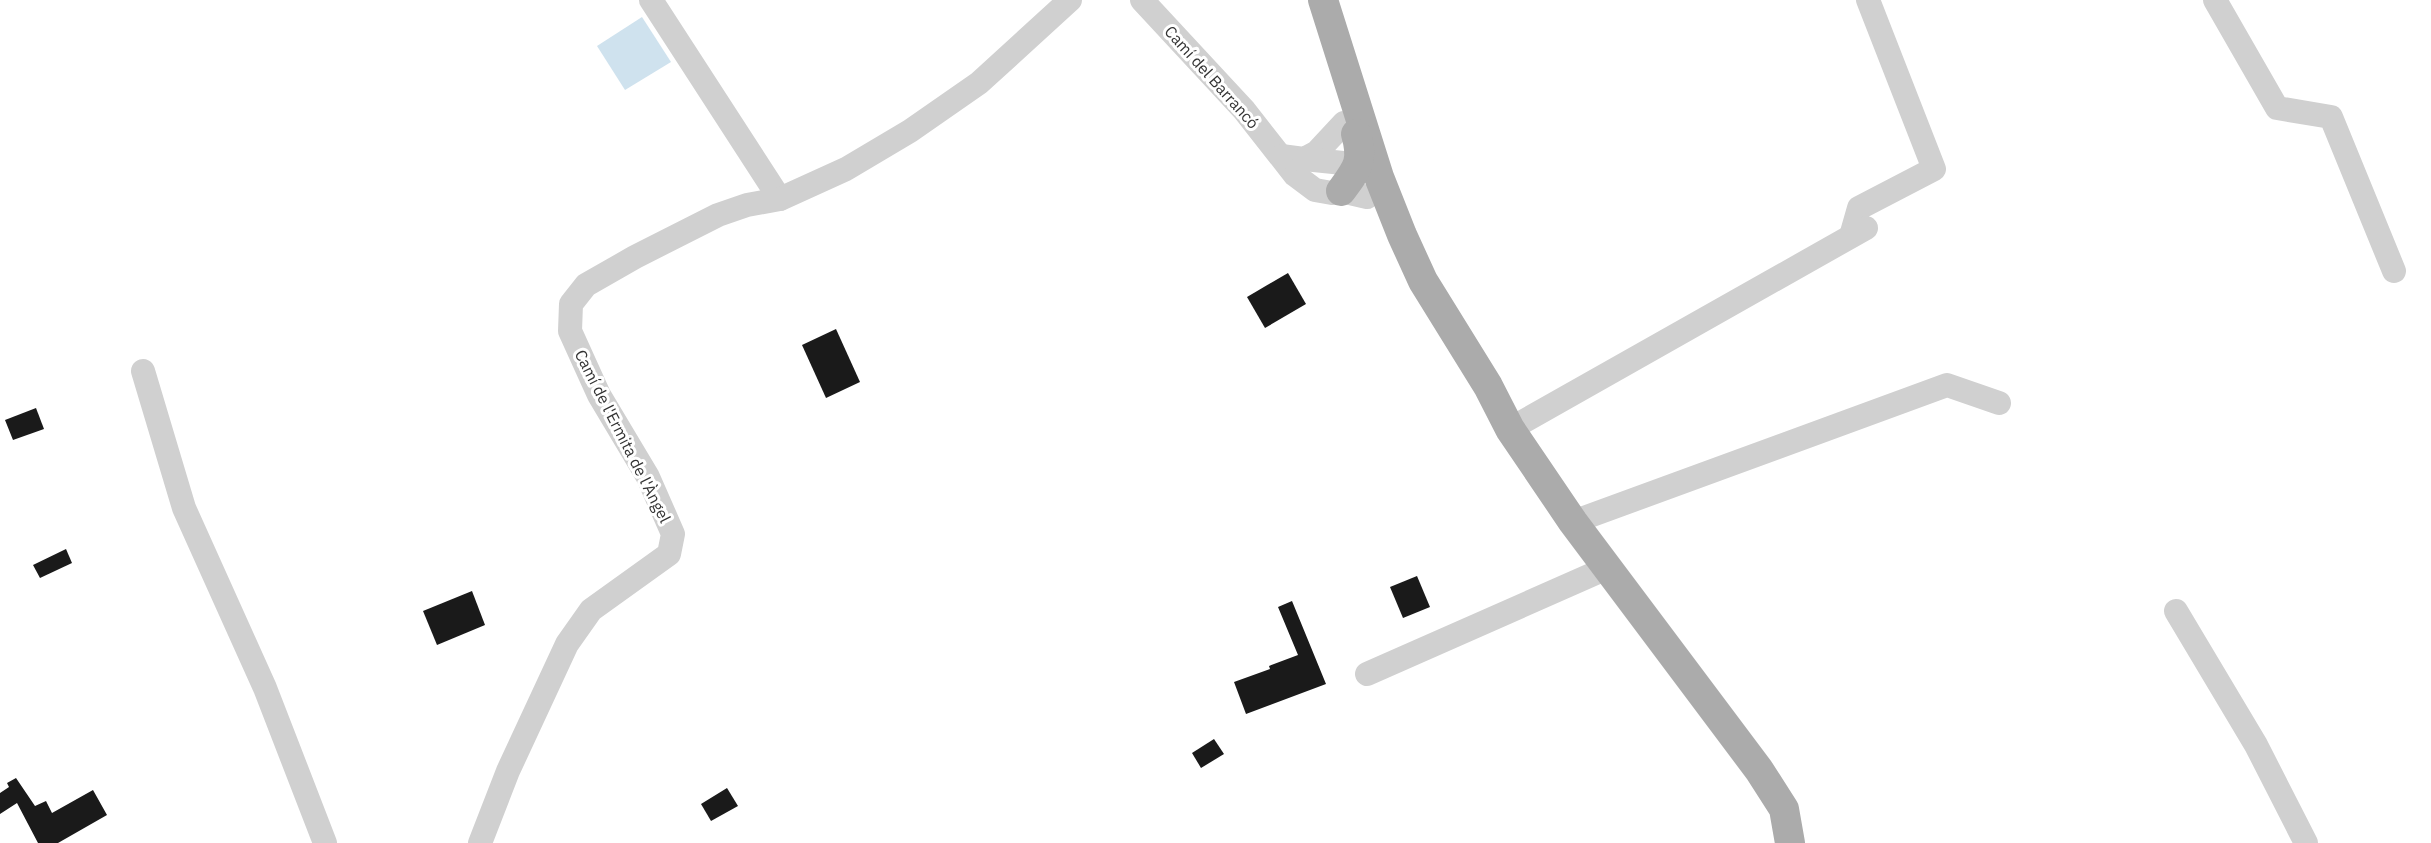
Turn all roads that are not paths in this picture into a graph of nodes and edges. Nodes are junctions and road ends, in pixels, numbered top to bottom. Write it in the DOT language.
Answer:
graph roads {
  1 [pos="651,0"];
  2 [pos="1070,0"];
  3 [pos="1142,0"];
  4 [pos="1306,0"];
  5 [pos="1316,0"];
  6 [pos="1323,0"];
  7 [pos="1868,0"];
  8 [pos="2215,0"];
  9 [pos="1344,123"];
  10 [pos="1292,157"];
  11 [pos="1352,180"];
  12 [pos="780,199"];
  13 [pos="1409,251"];
  14 [pos="2394,271"];
  15 [pos="143,371"];
  16 [pos="1999,403"];
  17 [pos="1510,429"];
  18 [pos="1573,522"];
  19 [pos="1607,568"];
  20 [pos="2176,611"];
  21 [pos="1367,674"];
  22 [pos="325,843"];
  23 [pos="480,843"];
  24 [pos="1790,843"];
  25 [pos="2306,843"];
  1 -- 12 [label="street"];
  2 -- 12 [label="street, Camí de l'Ermita de l'Àngel"];
  3 -- 10 [label="street, Camí del Barrancó"];
  4 -- 9 [label="main road"];
  5 -- 11 [label="main road"];
  6 -- 13 [label="main road"];
  7 -- 17 [label="street"];
  8 -- 14 [label="street"];
  9 -- 10 [label="street"];
  9 -- 11 [label="main road"];
  10 -- 11 [label="street, Camí del Barrancó"];
  11 -- 13 [label="main road"];
  11 -- 17 [label="main road"];
  12 -- 23 [label="street, Camí de l'Ermita de l'Àngel"];
  13 -- 17 [label="main road"];
  15 -- 22 [label="street"];
  16 -- 18 [label="street"];
  17 -- 18 [label="main road"];
  18 -- 19 [label="main road"];
  19 -- 21 [label="street"];
  19 -- 24 [label="main road"];
  20 -- 25 [label="street"];
}
